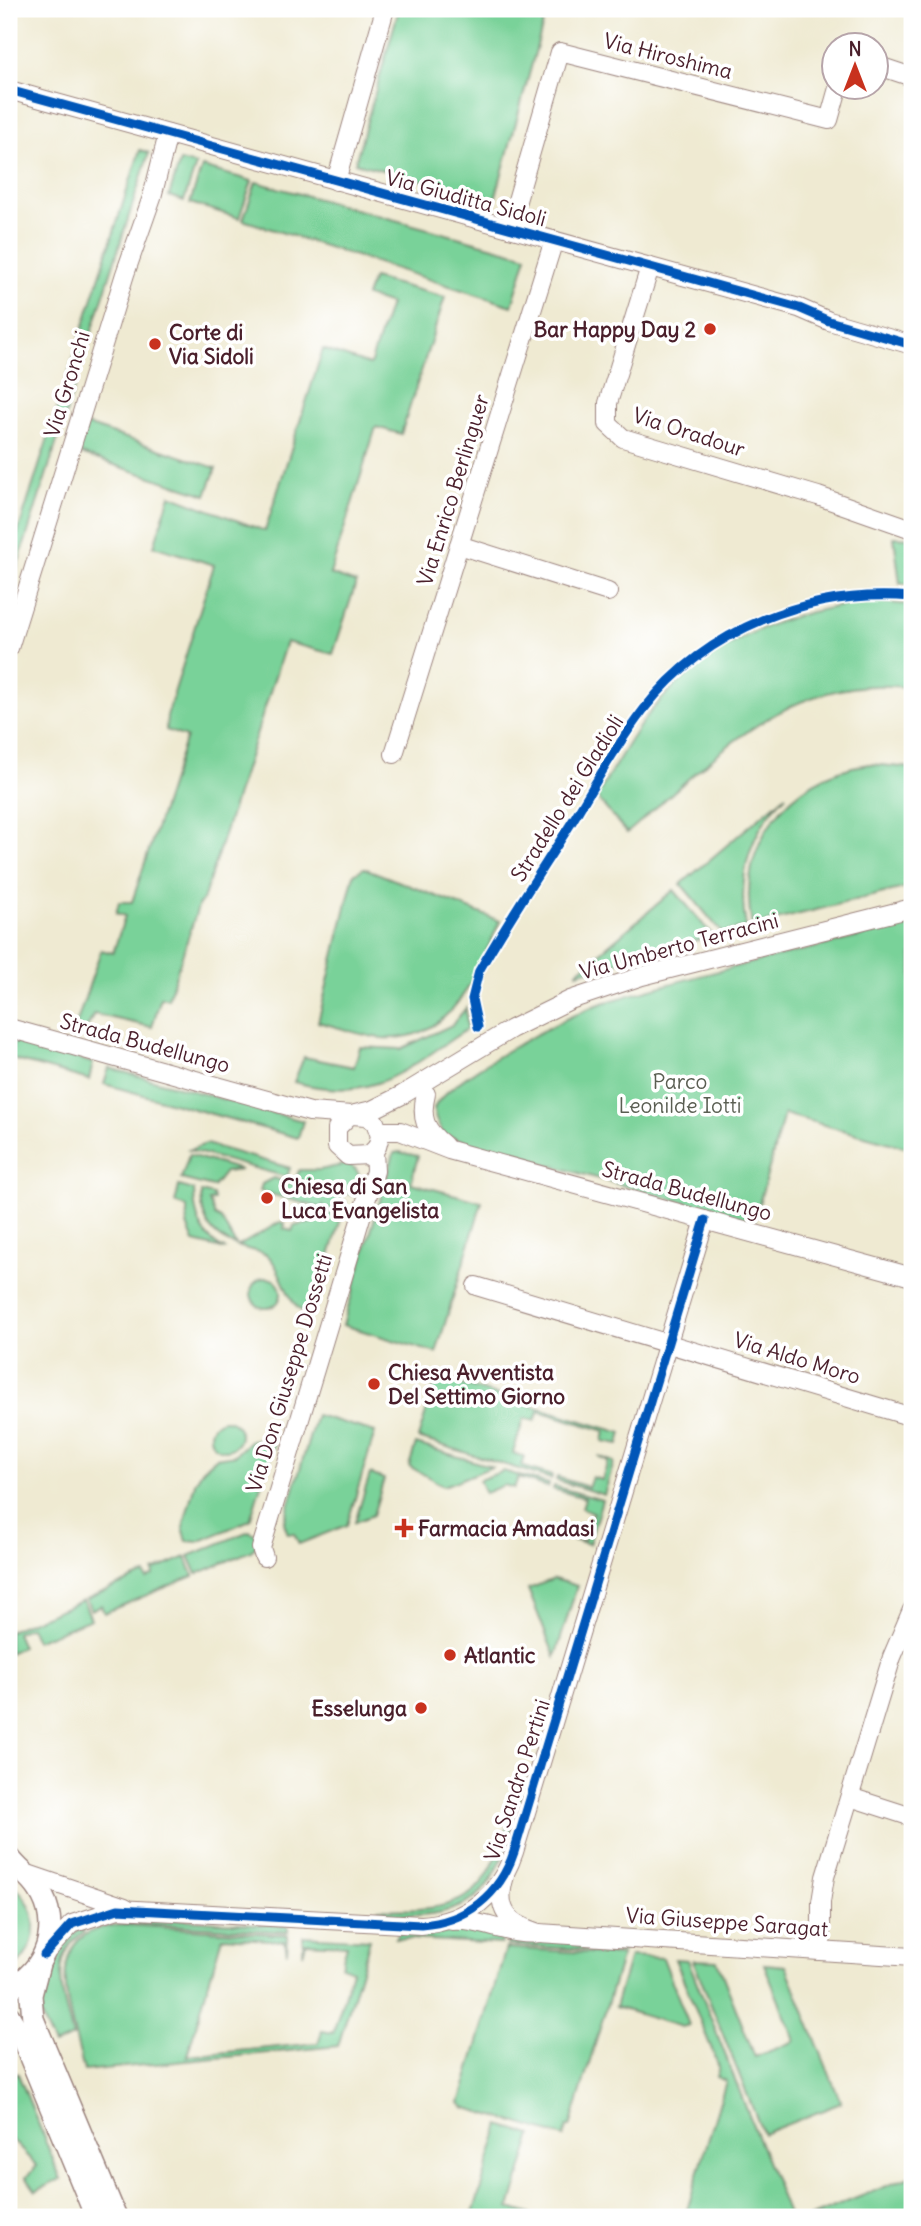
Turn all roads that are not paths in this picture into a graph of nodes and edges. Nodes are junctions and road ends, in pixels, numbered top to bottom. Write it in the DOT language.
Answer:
graph roads {
  1 [pos="385,9"];
  2 [pos="890,70"];
  3 [pos="912,77"];
  4 [pos="9,90"];
  5 [pos="834,102"];
  6 [pos="167,134"];
  7 [pos="336,181"];
  8 [pos="509,228"];
  9 [pos="554,240"];
  10 [pos="650,267"];
  11 [pos="799,308"];
  12 [pos="912,334"];
  13 [pos="912,345"];
  14 [pos="912,529"];
  15 [pos="459,545"];
  16 [pos="608,592"];
  17 [pos="9,648"];
  18 [pos="394,754"];
  19 [pos="912,908"];
  20 [pos="9,1028"];
  21 [pos="469,1055"];
  22 [pos="426,1094"];
  23 [pos="310,1112"];
  24 [pos="352,1115"];
  25 [pos="335,1134"];
  26 [pos="377,1140"];
  27 [pos="449,1150"];
  28 [pos="356,1158"];
  29 [pos="364,1202"];
  30 [pos="705,1220"];
  31 [pos="912,1277"];
  32 [pos="477,1286"];
  33 [pos="668,1343"];
  34 [pos="912,1417"];
  35 [pos="264,1557"];
  36 [pos="912,1610"];
  37 [pos="850,1797"];
  38 [pos="912,1816"];
  39 [pos="13,1864"];
  40 [pos="506,1872"];
  41 [pos="482,1903"];
  42 [pos="128,1908"];
  43 [pos="504,1910"];
  44 [pos="442,1923"];
  45 [pos="489,1924"];
  46 [pos="539,1933"];
  47 [pos="821,1951"];
  48 [pos="912,1957"];
  49 [pos="41,1959"];
  50 [pos="9,1988"];
  51 [pos="9,2016"];
  52 [pos="96,2217"];
  53 [pos="116,2217"];
  1 -- 7 [label="street"];
  2 -- 3 [label="street"];
  4 -- 6 [label="street, Via Giuditta Sidoli"];
  5 -- 8 [label="street, Via Hiroshima"];
  6 -- 7 [label="street, Via Giuditta Sidoli"];
  6 -- 17 [label="street, Via Gronchi"];
  7 -- 8 [label="street, Via Giuditta Sidoli"];
  8 -- 9 [label="street, Via Giuditta Sidoli"];
  9 -- 10 [label="street, Via Giuditta Sidoli"];
  9 -- 15 [label="street, Via Enrico Berlinguer"];
  10 -- 11 [label="street, Via Giuditta Sidoli"];
  10 -- 14 [label="street, Via Oradour"];
  11 -- 12 [label="street, Via Giuditta Sidoli"];
  11 -- 13 [label="street, Via Giuditta Sidoli"];
  15 -- 16 [label="street"];
  15 -- 18 [label="street, Via Enrico Berlinguer"];
  19 -- 21 [label="street, Via Umberto Terracini"];
  20 -- 23 [label="street, Strada Budellungo"];
  21 -- 22 [label="street, Via Umberto Terracini"];
  21 -- 24 [label="street, Via Umberto Terracini"];
  22 -- 26 [label="street, Via Umberto Terracini"];
  22 -- 27 [label="street"];
  23 -- 24 [label="street, Strada Budellungo"];
  23 -- 25 [label="street, Strada Budellungo"];
  24 -- 25 [label="street"];
  24 -- 26 [label="street, Strada Budellungo"];
  25 -- 28 [label="street, Strada Budellungo"];
  26 -- 27 [label="street, Strada Budellungo"];
  26 -- 28 [label="street, Strada Budellungo"];
  26 -- 29 [label="street, Via Don Giuseppe Dossetti"];
  27 -- 30 [label="street, Strada Budellungo"];
  28 -- 29 [label="street"];
  29 -- 35 [label="street, Via Don Giuseppe Dossetti"];
  30 -- 31 [label="street, Strada Budellungo"];
  30 -- 33 [label="street, Via Sandro Pertini"];
  32 -- 33 [label="street, Via Aldo Moro"];
  33 -- 34 [label="street, Via Aldo Moro"];
  33 -- 40 [label="street, Via Sandro Pertini"];
  36 -- 37 [label="street"];
  37 -- 38 [label="street"];
  37 -- 47 [label="street"];
  39 -- 42 [label="street, Via Sandro Pertini"];
  39 -- 49 [label="main road"];
  40 -- 41 [label="street, Via Sandro Pertini"];
  40 -- 43 [label="street"];
  41 -- 43 [label="street, Via Giuseppe Saragat"];
  41 -- 44 [label="street, Via Sandro Pertini"];
  41 -- 45 [label="street"];
  42 -- 44 [label="street, Via Sandro Pertini"];
  42 -- 49 [label="street, Via Sandro Pertini"];
  43 -- 46 [label="street, Via Giuseppe Saragat"];
  44 -- 45 [label="street, Via Giuseppe Saragat"];
  45 -- 46 [label="street, Via Giuseppe Saragat"];
  46 -- 47 [label="street, Via Giuseppe Saragat"];
  47 -- 48 [label="street, Via Giuseppe Saragat"];
  49 -- 50 [label="main road"];
  49 -- 53 [label="main road"];
  51 -- 52 [label="main road"];
}
